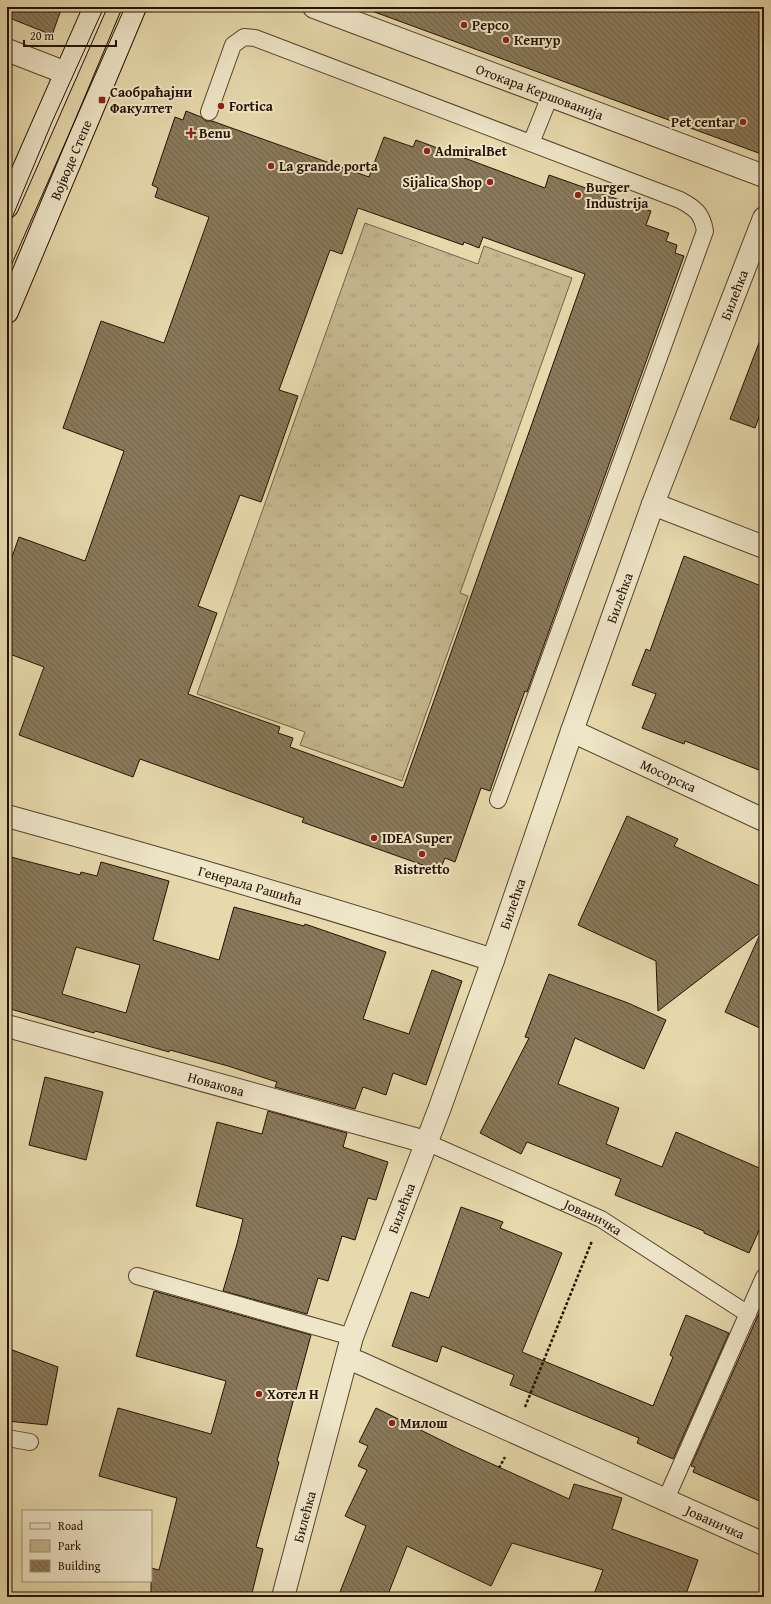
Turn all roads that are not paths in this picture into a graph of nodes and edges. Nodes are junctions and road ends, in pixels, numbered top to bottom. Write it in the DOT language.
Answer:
graph roads {
  1 [pos="95,7"];
  2 [pos="135,7"];
  3 [pos="314,7"];
  4 [pos="7,50"];
  5 [pos="66,73"];
  6 [pos="550,96"];
  7 [pos="209,112"];
  8 [pos="531,143"];
  9 [pos="764,176"];
  10 [pos="7,207"];
  11 [pos="764,218"];
  12 [pos="7,312"];
  13 [pos="653,504"];
  14 [pos="764,547"];
  15 [pos="572,730"];
  16 [pos="498,800"];
  17 [pos="7,816"];
  18 [pos="764,820"];
  19 [pos="493,960"];
  20 [pos="7,1026"];
  21 [pos="426,1142"];
  22 [pos="137,1276"];
  23 [pos="764,1277"];
  24 [pos="748,1314"];
  25 [pos="352,1337"];
  26 [pos="347,1358"];
  27 [pos="7,1438"];
  28 [pos="30,1442"];
  29 [pos="666,1499"];
  30 [pos="764,1544"];
  31 [pos="283,1597"];
  1 -- 5 [label="street"];
  2 -- 12 [label="street, Војводе Степе"];
  3 -- 6 [label="street, Отокара Кершованија"];
  4 -- 5 [label="street"];
  5 -- 10 [label="street"];
  6 -- 8 [label="lane"];
  6 -- 9 [label="street, Отокара Кершованија"];
  7 -- 8 [label="lane"];
  8 -- 16 [label="lane"];
  11 -- 13 [label="street, Билећка"];
  13 -- 14 [label="street"];
  13 -- 15 [label="street, Билећка"];
  15 -- 18 [label="street, Мосорска"];
  15 -- 19 [label="street, Билећка"];
  17 -- 19 [label="street, Генерала Рашића"];
  19 -- 21 [label="street, Билећка"];
  20 -- 21 [label="street, Новакова"];
  21 -- 24 [label="lane, Јованичка"];
  21 -- 25 [label="street, Билећка"];
  22 -- 25 [label="lane"];
  23 -- 24 [label="lane"];
  24 -- 29 [label="lane"];
  25 -- 26 [label="street, Билећка"];
  26 -- 29 [label="street, Јованичка"];
  26 -- 31 [label="street, Билећка"];
  27 -- 28 [label="lane"];
  29 -- 30 [label="street, Јованичка"];
}
